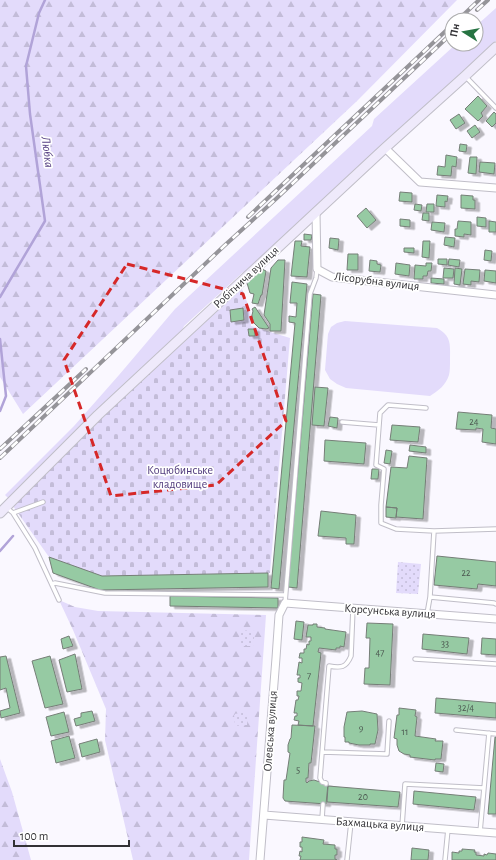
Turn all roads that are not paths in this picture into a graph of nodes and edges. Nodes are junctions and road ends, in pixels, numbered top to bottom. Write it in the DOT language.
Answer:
graph roads {
  1 [pos="496,47"];
  2 [pos="465,76"];
  3 [pos="496,108"];
  4 [pos="385,148"];
  5 [pos="496,188"];
  6 [pos="316,212"];
  7 [pos="317,269"];
  8 [pos="496,294"];
  9 [pos="426,408"];
  10 [pos="342,422"];
  11 [pos="379,425"];
  12 [pos="44,502"];
  13 [pos="6,511"];
  14 [pos="496,529"];
  15 [pos="434,532"];
  16 [pos="52,584"];
  17 [pos="285,595"];
  18 [pos="430,597"];
  19 [pos="59,600"];
  20 [pos="285,604"];
  21 [pos="496,604"];
  22 [pos="352,608"];
  23 [pos="427,614"];
  24 [pos="496,619"];
  25 [pos="415,658"];
  26 [pos="496,664"];
  27 [pos="389,721"];
  28 [pos="456,730"];
  29 [pos="489,733"];
  30 [pos="496,734"];
  31 [pos="322,752"];
  32 [pos="326,784"];
  33 [pos="484,788"];
  34 [pos="323,804"];
  35 [pos="264,815"];
  36 [pos="322,819"];
  37 [pos="351,822"];
  38 [pos="402,826"];
  39 [pos="448,829"];
  40 [pos="480,832"];
  41 [pos="496,833"];
  42 [pos="260,860"];
  43 [pos="347,860"];
  44 [pos="445,860"];
  1 -- 2 [label="street, Робітнича вулиця"];
  2 -- 3 [label="lane"];
  2 -- 4 [label="street, Робітнича вулиця"];
  4 -- 5 [label="street"];
  4 -- 6 [label="street, Робітнича вулиця"];
  6 -- 7 [label="street"];
  6 -- 13 [label="street, Робітнича вулиця"];
  7 -- 8 [label="street, Лісорубна вулиця"];
  7 -- 17 [label="lane"];
  9 -- 11 [label="lane"];
  10 -- 11 [label="lane"];
  11 -- 15 [label="lane"];
  12 -- 13 [label="lane"];
  13 -- 16 [label="lane"];
  14 -- 15 [label="lane"];
  15 -- 18 [label="lane"];
  16 -- 17 [label="lane"];
  16 -- 19 [label="lane"];
  17 -- 20 [label="lane"];
  18 -- 21 [label="lane"];
  18 -- 23 [label="lane"];
  20 -- 22 [label="street, Корсунська вулиця"];
  20 -- 35 [label="street, Олевська вулиця"];
  22 -- 23 [label="street, Корсунська вулиця"];
  22 -- 31 [label="lane"];
  23 -- 24 [label="street, Корсунська вулиця"];
  25 -- 26 [label="lane"];
  27 -- 31 [label="lane"];
  28 -- 29 [label="lane"];
  29 -- 30 [label="lane"];
  29 -- 33 [label="lane"];
  31 -- 32 [label="lane"];
  33 -- 38 [label="lane"];
  33 -- 40 [label="lane"];
  34 -- 36 [label="lane"];
  35 -- 36 [label="street, Бахмацька вулиця"];
  35 -- 42 [label="street, Олевська вулиця"];
  36 -- 37 [label="street, Бахмацька вулиця"];
  37 -- 38 [label="street, Бахмацька вулиця"];
  37 -- 43 [label="lane"];
  38 -- 39 [label="street, Бахмацька вулиця"];
  39 -- 40 [label="street, Бахмацька вулиця"];
  39 -- 44 [label="lane"];
  40 -- 41 [label="street, Бахмацька вулиця"];
}
